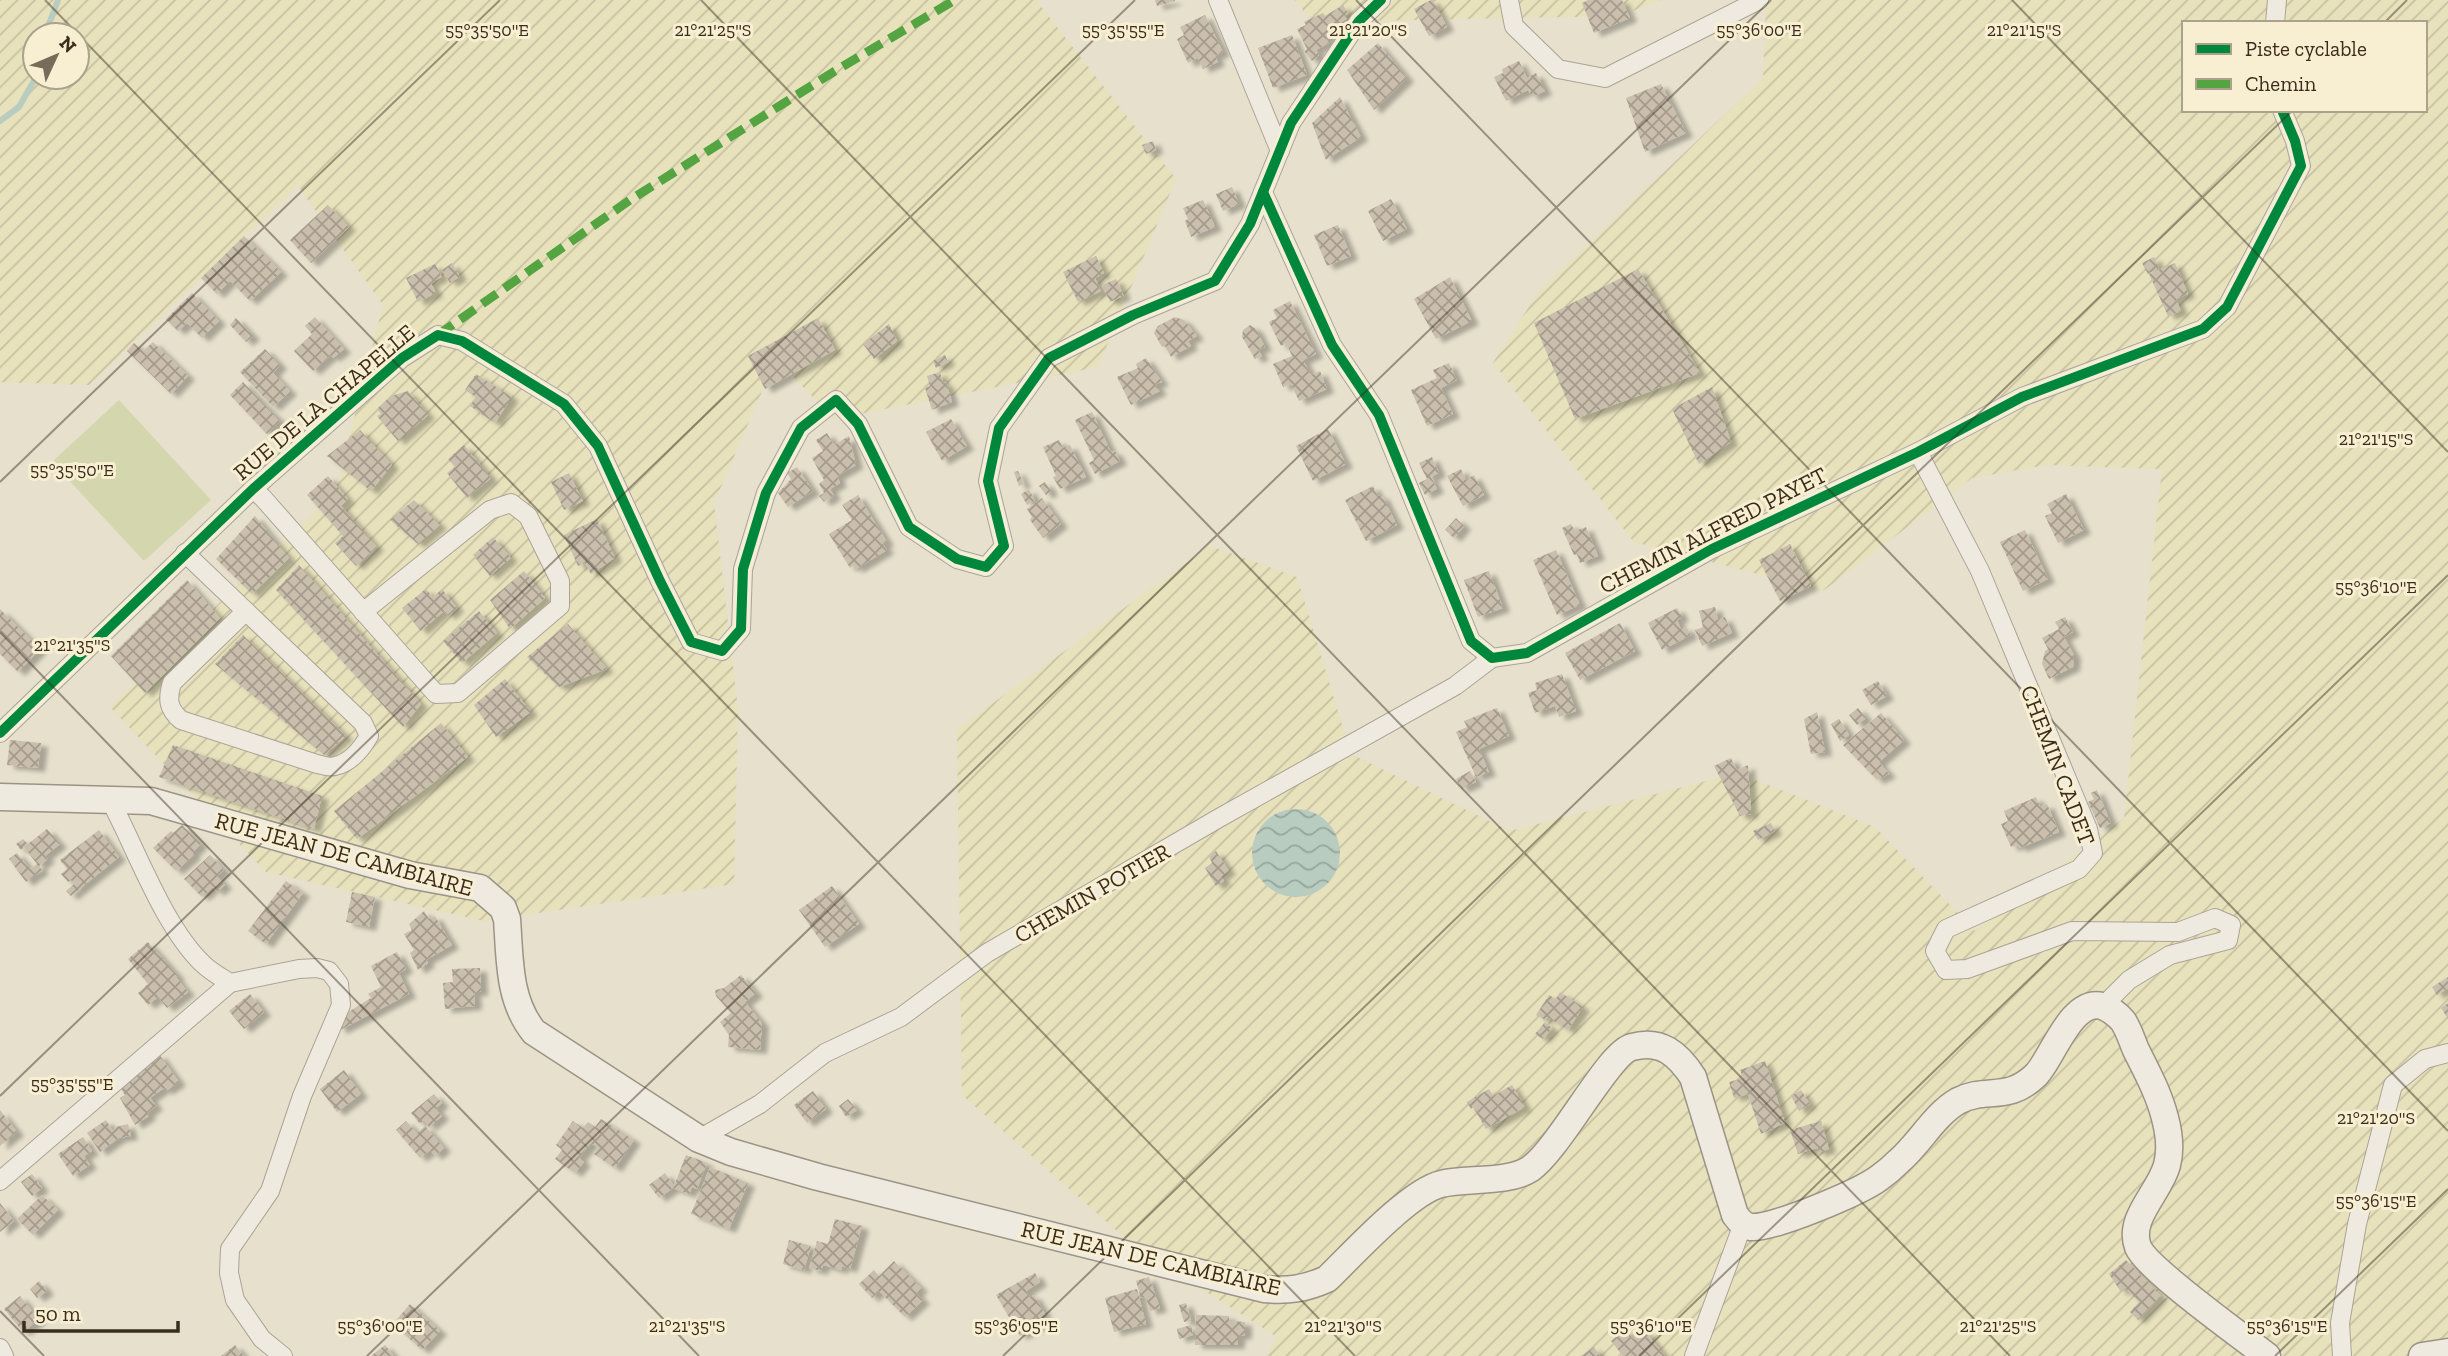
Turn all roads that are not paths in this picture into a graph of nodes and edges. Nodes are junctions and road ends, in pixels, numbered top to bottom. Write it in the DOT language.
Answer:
graph roads {
  1 [pos="1218,0"];
  2 [pos="1381,0"];
  3 [pos="1509,0"];
  4 [pos="1759,0"];
  5 [pos="2277,0"];
  6 [pos="2275,21"];
  7 [pos="2283,112"];
  8 [pos="1280,151"];
  9 [pos="1263,192"];
  10 [pos="1918,452"];
  11 [pos="253,489"];
  12 [pos="185,553"];
  13 [pos="246,611"];
  14 [pos="363,612"];
  15 [pos="1492,658"];
  16 [pos="0,733"];
  17 [pos="0,797"];
  18 [pos="109,798"];
  19 [pos="230,984"];
  20 [pos="2103,1006"];
  21 [pos="2448,1053"];
  22 [pos="699,1139"];
  23 [pos="0,1181"];
  24 [pos="1742,1224"];
  25 [pos="0,1348"];
  26 [pos="2448,1352"];
  27 [pos="4,1356"];
  28 [pos="283,1356"];
  29 [pos="1694,1356"];
  30 [pos="2267,1356"];
  31 [pos="2342,1356"];
  32 [pos="2421,1356"];
  1 -- 8 [label="street"];
  2 -- 8 [label="street, RUE DE LA CHAPELLE"];
  3 -- 4 [label="street"];
  5 -- 6 [label="street"];
  7 -- 10 [label="street, CHEMIN ALFRED PAYET"];
  8 -- 9 [label="street, RUE DE LA CHAPELLE"];
  9 -- 11 [label="street, RUE DE LA CHAPELLE"];
  9 -- 15 [label="street"];
  10 -- 15 [label="street, CHEMIN ALFRED PAYET"];
  10 -- 20 [label="street, CHEMIN CADET"];
  11 -- 12 [label="street, RUE DE LA CHAPELLE"];
  11 -- 14 [label="street"];
  12 -- 13 [label="street"];
  12 -- 16 [label="street, RUE DE LA CHAPELLE"];
  13 -- 13 [label="street"];
  14 -- 14 [label="street"];
  15 -- 22 [label="street, CHEMIN POTIER"];
  17 -- 18 [label="main road, RUE JEAN DE CAMBIAIRE"];
  18 -- 19 [label="street"];
  18 -- 22 [label="main road, RUE JEAN DE CAMBIAIRE"];
  19 -- 23 [label="street"];
  19 -- 28 [label="street"];
  20 -- 24 [label="main road"];
  20 -- 30 [label="main road"];
  21 -- 31 [label="street"];
  22 -- 24 [label="main road, RUE JEAN DE CAMBIAIRE"];
  24 -- 29 [label="street"];
  25 -- 27 [label="street"];
  26 -- 32 [label="main road"];
}
